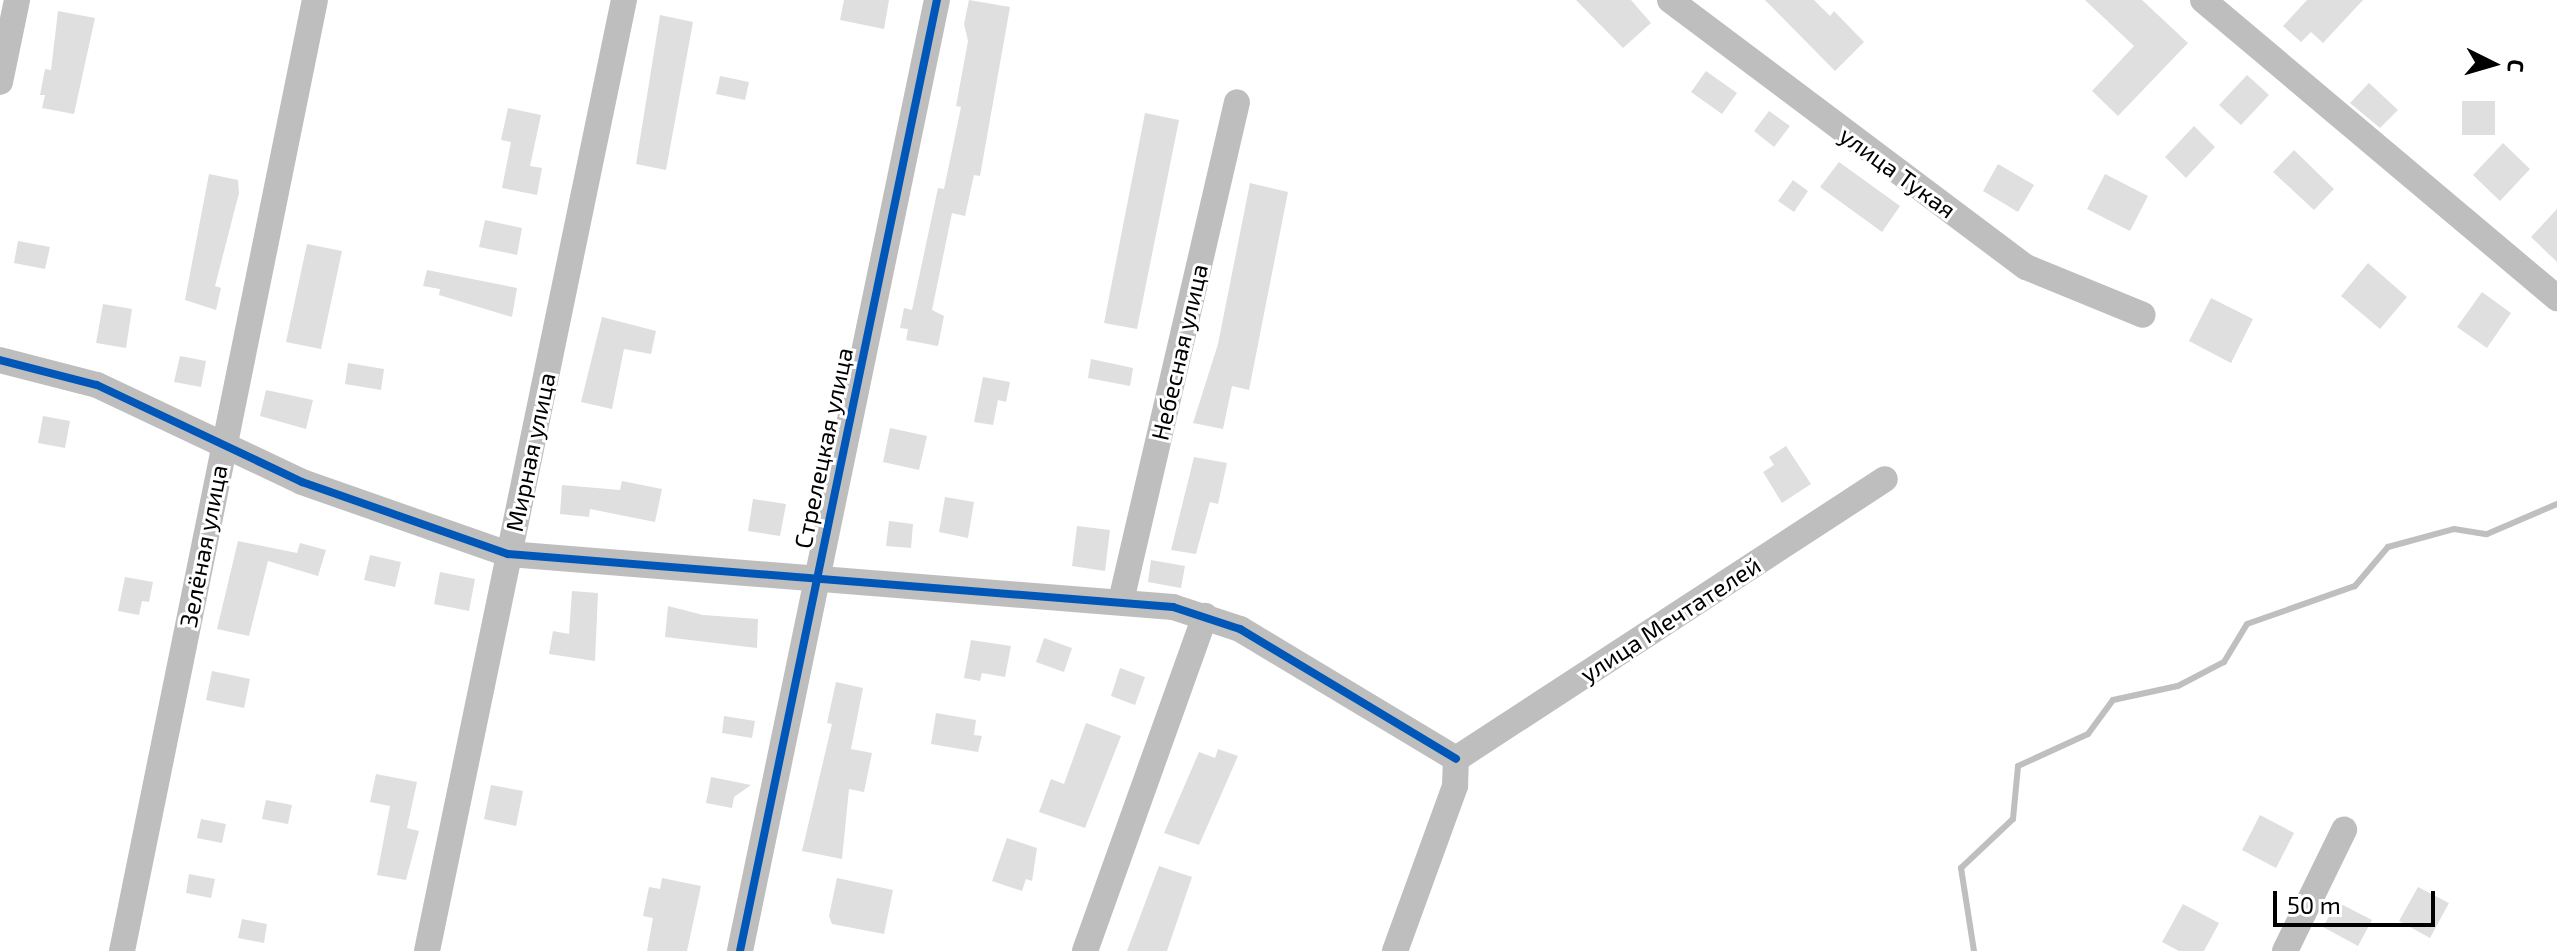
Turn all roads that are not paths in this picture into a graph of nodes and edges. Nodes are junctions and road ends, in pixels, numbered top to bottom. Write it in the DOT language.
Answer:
graph roads {
  1 [pos="17,0"];
  2 [pos="315,0"];
  3 [pos="624,0"];
  4 [pos="937,0"];
  5 [pos="1670,0"];
  6 [pos="2203,0"];
  7 [pos="0,82"];
  8 [pos="1237,102"];
  9 [pos="2557,298"];
  10 [pos="2143,315"];
  11 [pos="0,360"];
  12 [pos="223,445"];
  13 [pos="1885,479"];
  14 [pos="508,554"];
  15 [pos="815,580"];
  16 [pos="1121,601"];
  17 [pos="1205,616"];
  18 [pos="1456,759"];
  19 [pos="2344,830"];
  20 [pos="122,951"];
  21 [pos="427,951"];
  22 [pos="740,951"];
  23 [pos="1085,951"];
  24 [pos="1395,951"];
  25 [pos="2285,951"];
  1 -- 7 [label="street"];
  2 -- 12 [label="street, Зелёная улица"];
  3 -- 14 [label="street, Мирная улица"];
  4 -- 15 [label="street, Стрелецкая улица"];
  5 -- 10 [label="street, улица Тукая"];
  6 -- 9 [label="street"];
  8 -- 16 [label="street, Небесная улица"];
  11 -- 12 [label="street"];
  12 -- 14 [label="street"];
  12 -- 20 [label="street, Зелёная улица"];
  13 -- 18 [label="street, улица Мечтателей"];
  14 -- 15 [label="street"];
  14 -- 21 [label="street, Мирная улица"];
  15 -- 16 [label="street"];
  15 -- 22 [label="street, Стрелецкая улица"];
  16 -- 17 [label="street"];
  17 -- 18 [label="street"];
  17 -- 23 [label="street"];
  18 -- 24 [label="street"];
  19 -- 25 [label="street"];
}
